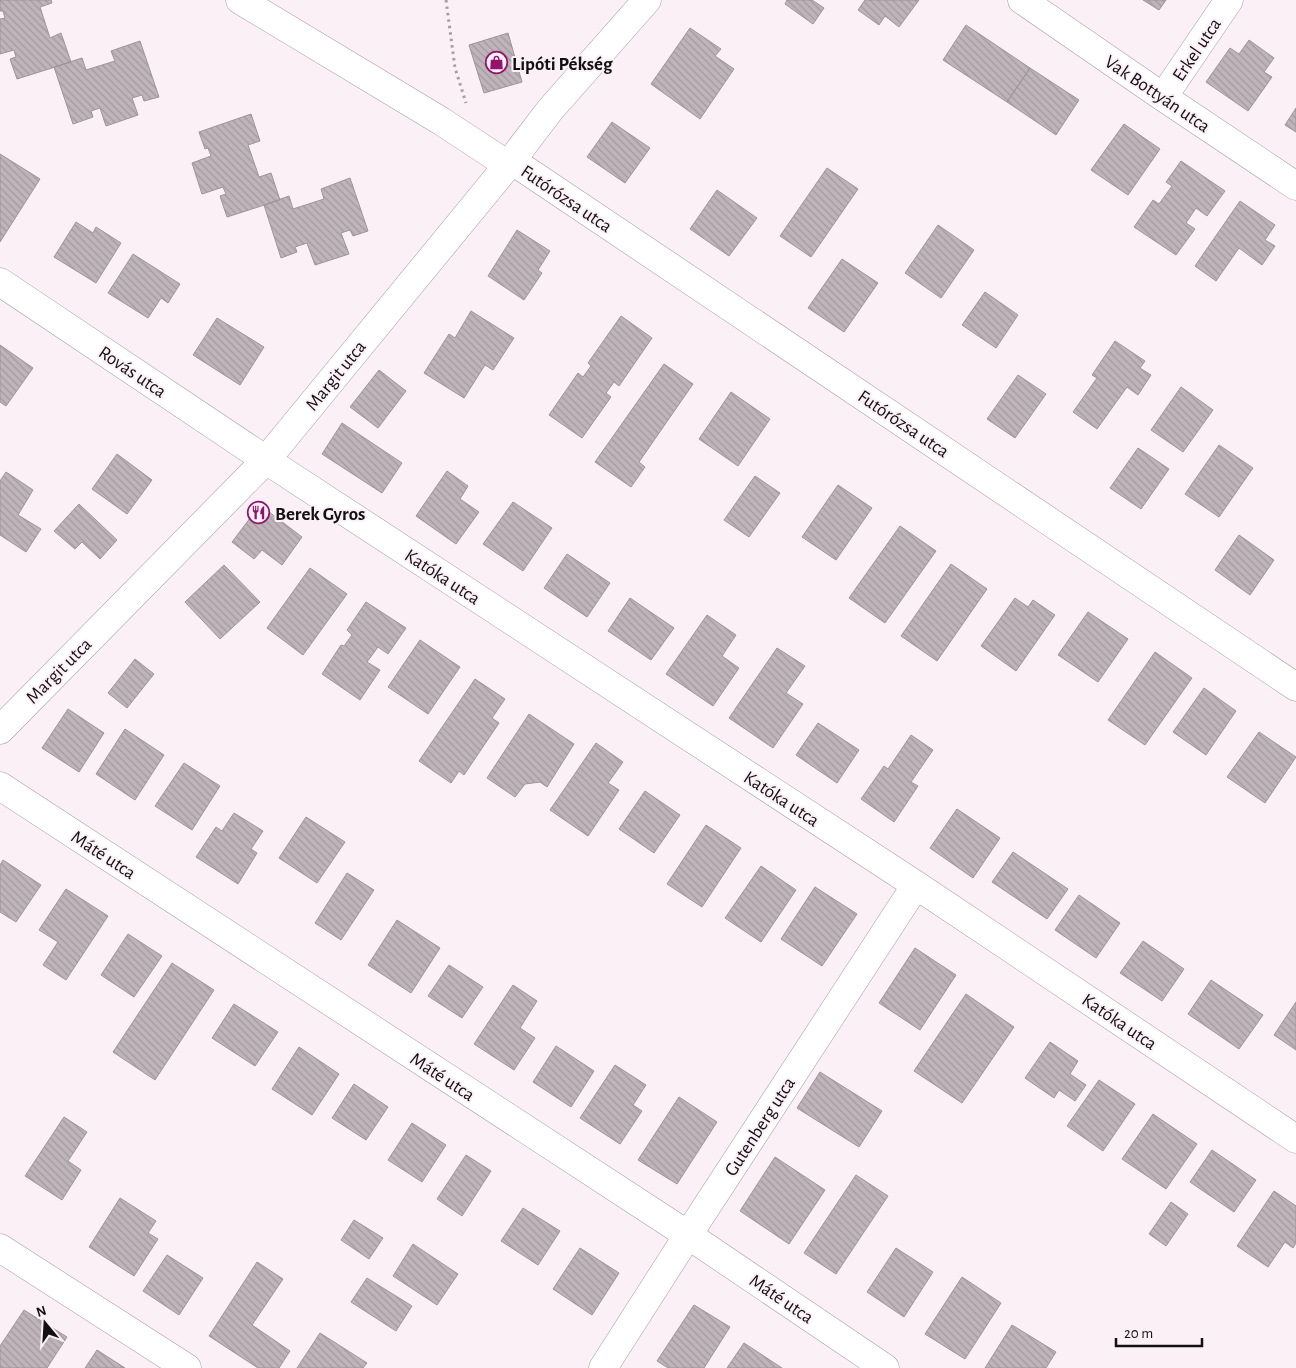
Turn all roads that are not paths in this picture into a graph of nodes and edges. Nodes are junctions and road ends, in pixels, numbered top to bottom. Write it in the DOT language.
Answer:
graph roads {
  1 [pos="240,0"];
  2 [pos="647,0"];
  3 [pos="1022,0"];
  4 [pos="1229,0"];
  5 [pos="1163,97"];
  6 [pos="509,162"];
  7 [pos="1296,186"];
  8 [pos="0,282"];
  9 [pos="266,460"];
  10 [pos="1296,687"];
  11 [pos="6,713"];
  12 [pos="0,786"];
  13 [pos="916,885"];
  14 [pos="1296,1139"];
  15 [pos="688,1235"];
  16 [pos="0,1248"];
  17 [pos="188,1368"];
  18 [pos="603,1368"];
  19 [pos="885,1368"];
  1 -- 6 [label="street, Futórózsa utca"];
  2 -- 6 [label="street, Margit utca"];
  3 -- 5 [label="street, Vak Bottyán utca"];
  4 -- 5 [label="street, Erkel utca"];
  5 -- 7 [label="street, Vak Bottyán utca"];
  6 -- 9 [label="street, Margit utca"];
  6 -- 10 [label="street, Futórózsa utca"];
  8 -- 9 [label="street, Rovás utca"];
  9 -- 11 [label="street, Margit utca"];
  9 -- 13 [label="street, Katóka utca"];
  12 -- 15 [label="street, Máté utca"];
  13 -- 14 [label="street, Katóka utca"];
  13 -- 15 [label="street, Gutenberg utca"];
  15 -- 18 [label="street, Gutenberg utca"];
  15 -- 19 [label="street, Máté utca"];
  16 -- 17 [label="street"];
}
